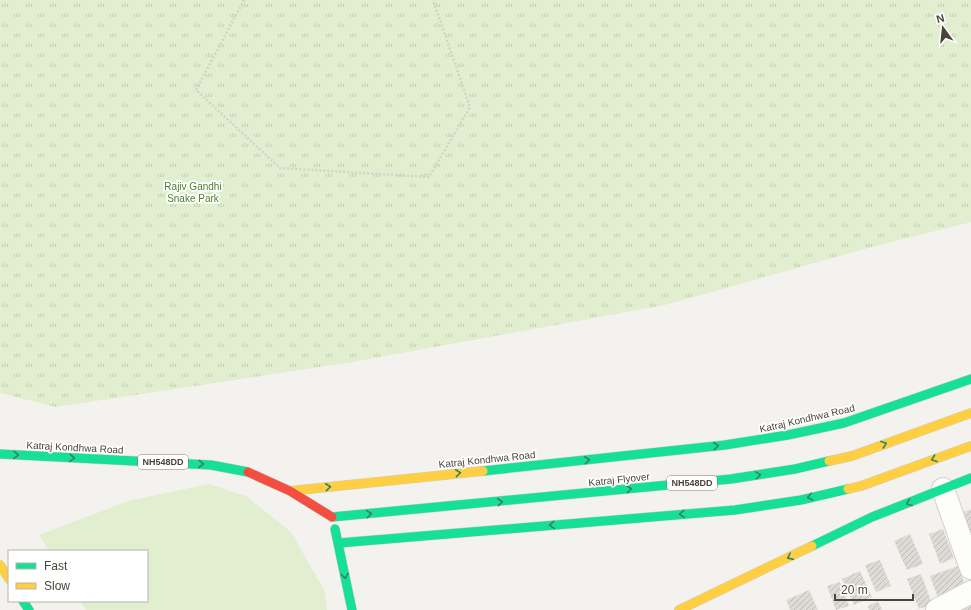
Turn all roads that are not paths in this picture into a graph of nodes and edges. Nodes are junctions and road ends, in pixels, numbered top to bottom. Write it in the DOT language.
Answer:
graph roads {
  1 [pos="971,378"];
  2 [pos="971,413"];
  3 [pos="971,446"];
  4 [pos="0,454"];
  5 [pos="971,478"];
  6 [pos="943,489"];
  7 [pos="290,491"];
  8 [pos="332,518"];
  9 [pos="339,543"];
  10 [pos="0,565"];
  11 [pos="971,568"];
  12 [pos="8,577"];
  13 [pos="971,592"];
  14 [pos="352,610"];
  15 [pos="679,610"];
  16 [pos="937,610"];
  7 -- 1 [label="main road, Katraj Kondhwa Road, one-way"];
  8 -- 2 [label="main road, Katraj Flyover / NH548DD, one-way"];
  3 -- 9 [label="main road, one-way"];
  4 -- 7 [label="main road, Katraj Kondhwa Road / NH548DD, one-way"];
  5 -- 6 [label="main road"];
  6 -- 11 [label="street"];
  6 -- 15 [label="main road, one-way"];
  7 -- 8 [label="main road, NH548DD"];
  8 -- 9 [label="main road"];
  9 -- 14 [label="main road, one-way"];
  10 -- 12 [label="main road"];
  13 -- 16 [label="street"];
}
